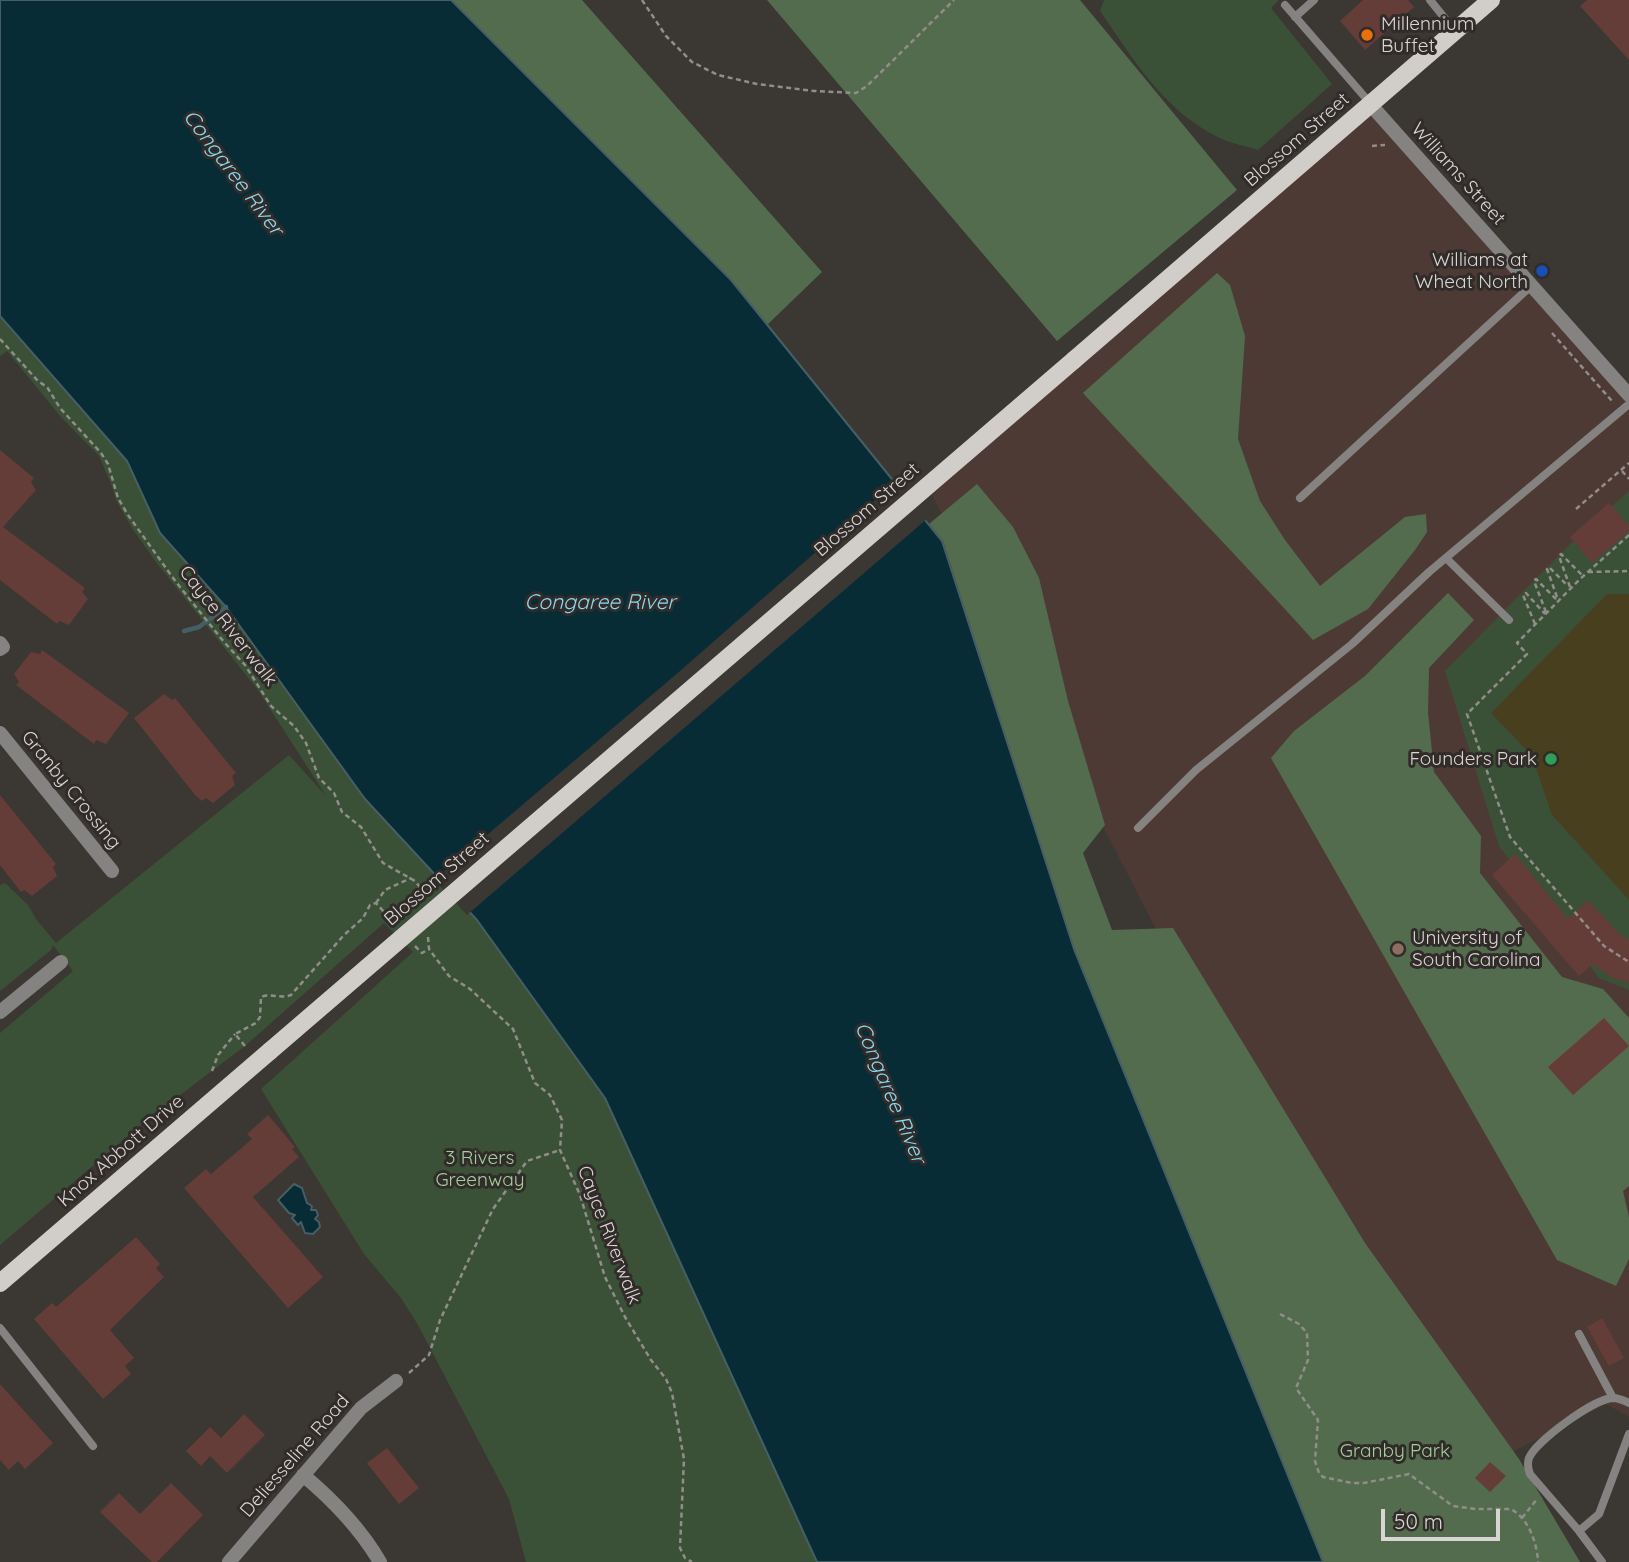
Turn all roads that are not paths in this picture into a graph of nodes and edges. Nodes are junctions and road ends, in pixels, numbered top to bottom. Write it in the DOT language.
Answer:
graph roads {
  1 [pos="1314,0"];
  2 [pos="1430,0"];
  3 [pos="1491,0"];
  4 [pos="1285,5"];
  5 [pos="1295,17"];
  6 [pos="1455,31"];
  7 [pos="1370,104"];
  8 [pos="1532,285"];
  9 [pos="1629,395"];
  10 [pos="1629,404"];
  11 [pos="1300,498"];
  12 [pos="1446,558"];
  13 [pos="1509,621"];
  14 [pos="0,643"];
  15 [pos="0,649"];
  16 [pos="0,733"];
  17 [pos="1138,828"];
  18 [pos="112,871"];
  19 [pos="61,962"];
  20 [pos="0,1012"];
  21 [pos="270,1051"];
  22 [pos="0,1283"];
  23 [pos="0,1328"];
  24 [pos="1579,1335"];
  25 [pos="396,1381"];
  26 [pos="1612,1398"];
  27 [pos="1629,1403"];
  28 [pos="1629,1434"];
  29 [pos="93,1447"];
  30 [pos="303,1475"];
  31 [pos="1579,1531"];
  32 [pos="229,1562"];
  33 [pos="380,1562"];
  34 [pos="1602,1562"];
  1 -- 5 [label="lane"];
  2 -- 6 [label="lane"];
  3 -- 6 [label="main road, Blossom Street"];
  4 -- 5 [label="lane"];
  5 -- 7 [label="lane"];
  6 -- 7 [label="main road, Blossom Street"];
  7 -- 8 [label="street, Williams Street"];
  7 -- 21 [label="main road, Blossom Street, bridge"];
  8 -- 9 [label="street, Williams Street"];
  8 -- 11 [label="lane"];
  10 -- 12 [label="lane"];
  12 -- 13 [label="lane"];
  12 -- 17 [label="lane"];
  14 -- 15 [label="street"];
  16 -- 18 [label="street, Granby Crossing"];
  19 -- 20 [label="street"];
  21 -- 22 [label="main road, Knox Abbott Drive"];
  23 -- 29 [label="lane"];
  24 -- 26 [label="lane"];
  25 -- 30 [label="street, Deliesseline Road"];
  26 -- 27 [label="lane"];
  26 -- 31 [label="lane"];
  28 -- 31 [label="lane"];
  30 -- 32 [label="street, Deliesseline Road"];
  30 -- 33 [label="street"];
  31 -- 34 [label="lane"];
}
